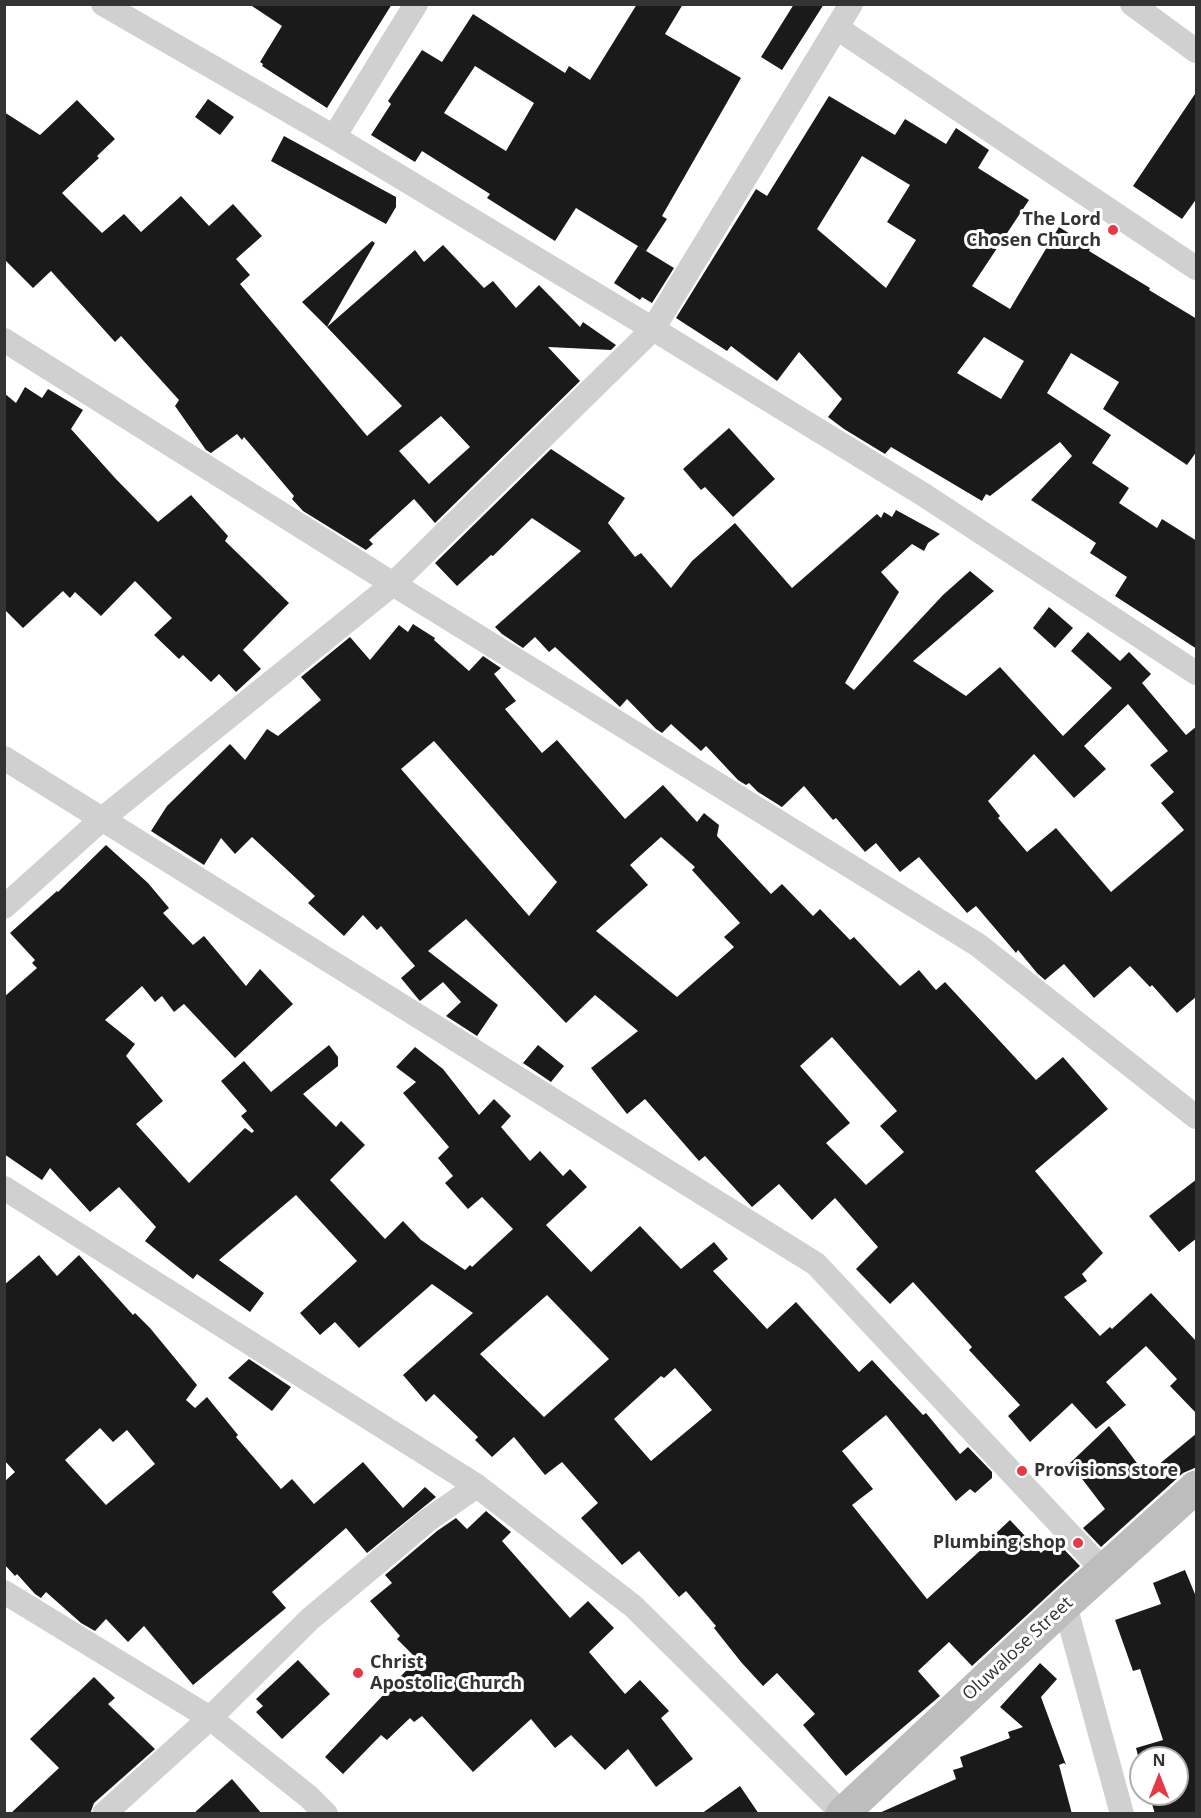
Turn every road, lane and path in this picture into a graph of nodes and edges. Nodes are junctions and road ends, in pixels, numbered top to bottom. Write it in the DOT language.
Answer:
graph roads {
  1 [pos="103,4"];
  2 [pos="416,4"];
  3 [pos="851,4"];
  4 [pos="1132,4"];
  5 [pos="837,28"];
  6 [pos="1197,51"];
  7 [pos="334,137"];
  8 [pos="1197,268"];
  9 [pos="653,328"];
  10 [pos="4,340"];
  11 [pos="393,584"];
  12 [pos="1197,673"];
  13 [pos="4,758"];
  14 [pos="102,819"];
  15 [pos="4,907"];
  16 [pos="1197,1117"];
  17 [pos="4,1188"];
  18 [pos="477,1486"];
  19 [pos="1197,1487"];
  20 [pos="1104,1571"];
  21 [pos="4,1592"];
  22 [pos="1065,1605"];
  23 [pos="210,1718"];
  24 [pos="104,1814"];
  25 [pos="326,1814"];
  26 [pos="842,1814"];
  27 [pos="1122,1814"];
  1 -- 7 [label="street"];
  2 -- 7 [label="street"];
  3 -- 5 [label="street"];
  4 -- 6 [label="street"];
  5 -- 8 [label="street"];
  5 -- 9 [label="street"];
  7 -- 9 [label="street"];
  9 -- 11 [label="street"];
  9 -- 12 [label="street"];
  10 -- 11 [label="street"];
  11 -- 14 [label="street"];
  11 -- 16 [label="street"];
  13 -- 14 [label="street"];
  14 -- 15 [label="street"];
  14 -- 20 [label="street"];
  17 -- 18 [label="street"];
  18 -- 23 [label="street"];
  18 -- 26 [label="street"];
  19 -- 20 [label="street, Oluwalose Street"];
  20 -- 22 [label="street, Oluwalose Street"];
  21 -- 23 [label="street"];
  22 -- 26 [label="street, Oluwalose Street"];
  22 -- 27 [label="street"];
  23 -- 24 [label="street"];
  23 -- 25 [label="street"];
}
